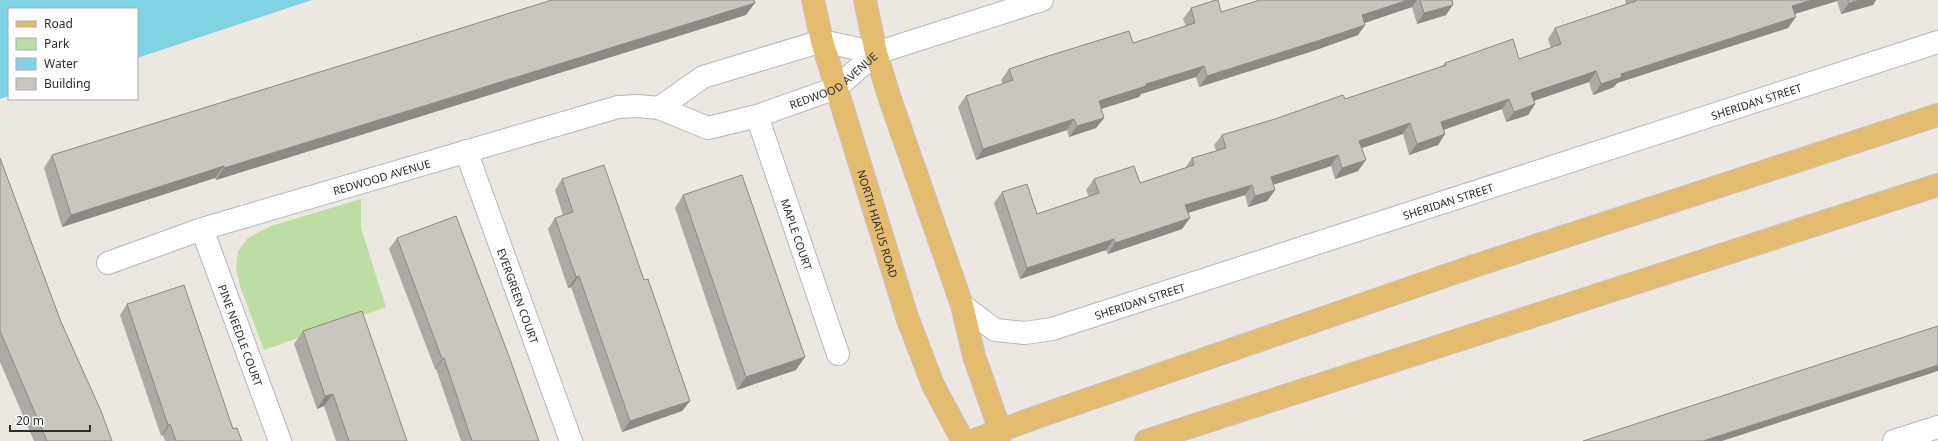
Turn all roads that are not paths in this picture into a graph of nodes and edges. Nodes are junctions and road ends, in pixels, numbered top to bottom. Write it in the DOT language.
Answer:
graph roads {
  1 [pos="813,0"];
  2 [pos="865,0"];
  3 [pos="1042,0"];
  4 [pos="822,42"];
  5 [pos="1938,42"];
  6 [pos="876,53"];
  7 [pos="836,88"];
  8 [pos="659,108"];
  9 [pos="1938,115"];
  10 [pos="757,116"];
  11 [pos="466,151"];
  12 [pos="1938,185"];
  13 [pos="202,229"];
  14 [pos="108,263"];
  15 [pos="962,305"];
  16 [pos="838,354"];
  17 [pos="1938,427"];
  18 [pos="1000,435"];
  19 [pos="280,441"];
  20 [pos="572,441"];
  21 [pos="963,441"];
  22 [pos="972,441"];
  23 [pos="1146,441"];
  24 [pos="1894,441"];
  1 -- 4 [label="main road, NORTH HIATUS ROAD"];
  2 -- 6 [label="main road"];
  3 -- 6 [label="street"];
  4 -- 6 [label="street, REDWOOD AVENUE"];
  4 -- 7 [label="main road, NORTH HIATUS ROAD"];
  4 -- 8 [label="street, REDWOOD AVENUE"];
  5 -- 15 [label="street, SHERIDAN STREET"];
  6 -- 7 [label="street, REDWOOD AVENUE"];
  6 -- 15 [label="main road"];
  7 -- 10 [label="street, REDWOOD AVENUE"];
  7 -- 21 [label="main road, NORTH HIATUS ROAD"];
  8 -- 10 [label="street, REDWOOD AVENUE"];
  8 -- 11 [label="street, REDWOOD AVENUE"];
  9 -- 18 [label="main road"];
  10 -- 16 [label="street, MAPLE COURT"];
  11 -- 13 [label="street, REDWOOD AVENUE"];
  11 -- 20 [label="street, EVERGREEN COURT"];
  12 -- 23 [label="main road"];
  13 -- 14 [label="street, REDWOOD AVENUE"];
  13 -- 19 [label="street, PINE NEEDLE COURT"];
  15 -- 18 [label="main road"];
  17 -- 24 [label="street"];
  18 -- 22 [label="main road"];
}
